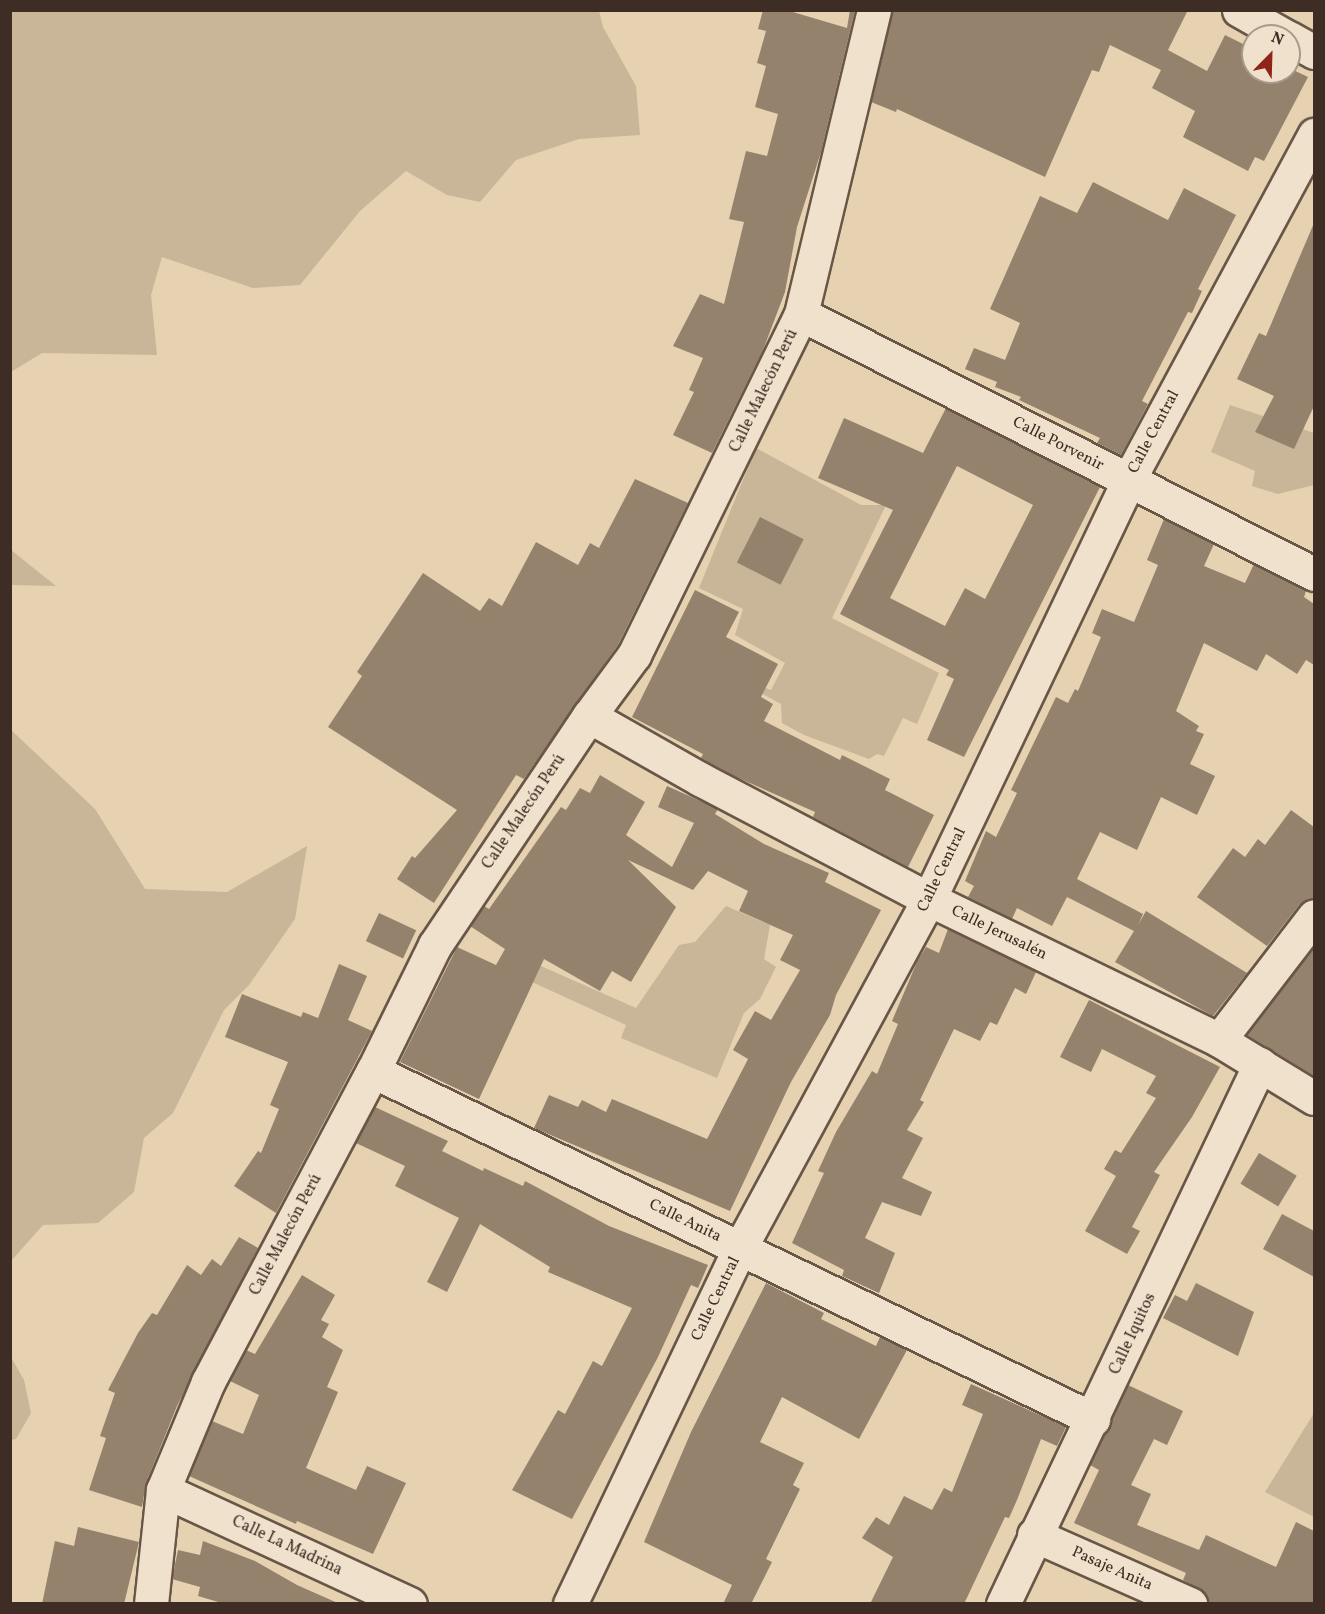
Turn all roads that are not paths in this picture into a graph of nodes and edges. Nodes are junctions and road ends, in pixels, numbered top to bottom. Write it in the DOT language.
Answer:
graph roads {
  1 [pos="874,10"];
  2 [pos="1239,10"];
  3 [pos="1264,24"];
  4 [pos="1314,135"];
  5 [pos="801,314"];
  6 [pos="1128,479"];
  7 [pos="1314,574"];
  8 [pos="589,716"];
  9 [pos="929,900"];
  10 [pos="1314,916"];
  11 [pos="1219,1040"];
  12 [pos="1260,1064"];
  13 [pos="374,1071"];
  14 [pos="1314,1098"];
  15 [pos="740,1248"];
  16 [pos="1093,1419"];
  17 [pos="163,1490"];
  18 [pos="1034,1534"];
  19 [pos="151,1604"];
  20 [pos="410,1604"];
  21 [pos="570,1604"];
  22 [pos="1004,1604"];
  23 [pos="1190,1604"];
  1 -- 5 [label="street, Calle Malecón Perú"];
  2 -- 3 [label="street"];
  4 -- 6 [label="street, Calle Central"];
  5 -- 6 [label="street, Calle Porvenir"];
  5 -- 8 [label="street, Calle Malecón Perú"];
  6 -- 7 [label="street, Calle Porvenir"];
  6 -- 9 [label="street, Calle Central"];
  8 -- 9 [label="street, Calle Jerusalén"];
  8 -- 13 [label="street, Calle Malecón Perú"];
  9 -- 11 [label="street, Calle Jerusalén"];
  9 -- 15 [label="street, Calle Central"];
  10 -- 11 [label="street"];
  11 -- 12 [label="street, Calle Jerusalén"];
  12 -- 14 [label="street, Calle Jerusalén"];
  12 -- 16 [label="street, Calle Iquitos"];
  13 -- 15 [label="street, Calle Anita"];
  13 -- 17 [label="street, Calle Malecón Perú"];
  15 -- 16 [label="street, Calle Anita"];
  15 -- 21 [label="street, Calle Central"];
  16 -- 18 [label="street, Calle Iquitos"];
  17 -- 19 [label="street, Calle Malecón Perú"];
  17 -- 20 [label="street, Calle La Madrina"];
  18 -- 22 [label="street, Calle Iquitos"];
  18 -- 23 [label="street, Pasaje Anita"];
}
